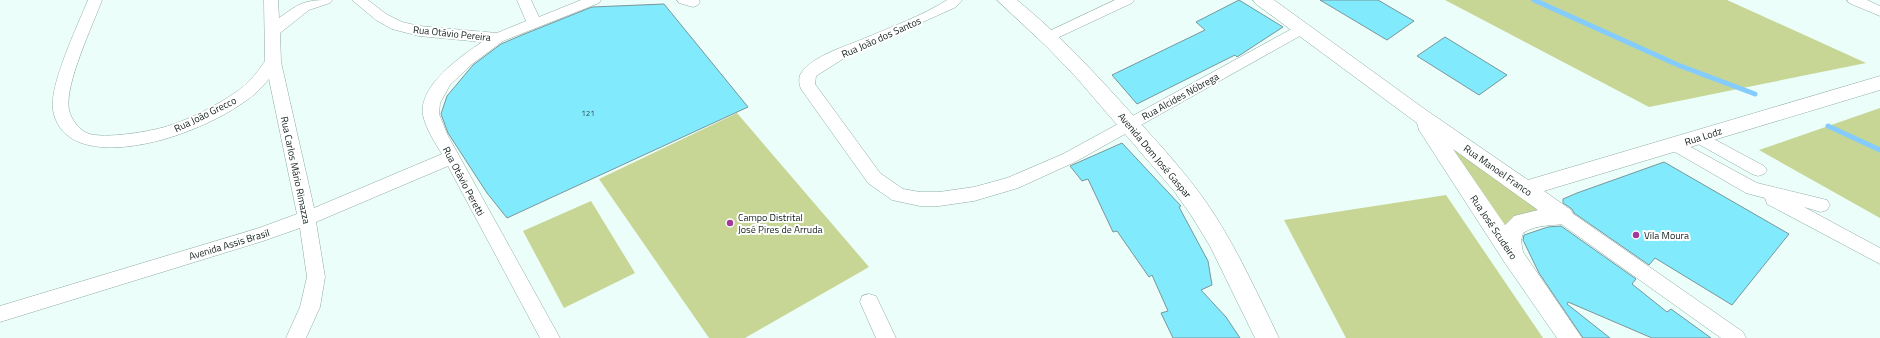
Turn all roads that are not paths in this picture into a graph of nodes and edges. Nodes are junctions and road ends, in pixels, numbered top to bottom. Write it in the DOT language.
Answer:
graph roads {
  1 [pos="95,0"];
  2 [pos="271,0"];
  3 [pos="325,0"];
  4 [pos="359,0"];
  5 [pos="524,0"];
  6 [pos="594,0"];
  7 [pos="955,0"];
  8 [pos="1006,0"];
  9 [pos="1127,0"];
  10 [pos="1262,0"];
  11 [pos="1854,0"];
  12 [pos="1880,11"];
  13 [pos="534,23"];
  14 [pos="1302,29"];
  15 [pos="273,30"];
  16 [pos="1048,37"];
  17 [pos="498,38"];
  18 [pos="273,62"];
  19 [pos="808,74"];
  20 [pos="1880,83"];
  21 [pos="1419,115"];
  22 [pos="1129,124"];
  23 [pos="1699,136"];
  24 [pos="1676,145"];
  25 [pos="452,157"];
  26 [pos="1758,170"];
  27 [pos="1752,188"];
  28 [pos="1525,189"];
  29 [pos="1821,205"];
  30 [pos="1563,216"];
  31 [pos="307,218"];
  32 [pos="1514,257"];
  33 [pos="1880,257"];
  34 [pos="869,302"];
  35 [pos="0,314"];
  36 [pos="295,334"];
  37 [pos="550,338"];
  38 [pos="886,338"];
  39 [pos="1267,338"];
  40 [pos="1570,338"];
  41 [pos="1736,338"];
  1 -- 18 [label="street, Rua João Grecco"];
  2 -- 15 [label="street, Rua Carlos Mário Rimazza"];
  3 -- 15 [label="street"];
  4 -- 17 [label="street, Rua Otávio Pereira"];
  5 -- 13 [label="street"];
  6 -- 13 [label="street, Rua Otávio Pereira"];
  7 -- 19 [label="street, Rua João dos Santos"];
  8 -- 16 [label="street, Avenida Dom José Gaspar"];
  9 -- 16 [label="street"];
  10 -- 14 [label="street, Rua Manoel Franco"];
  11 -- 12 [label="street"];
  13 -- 17 [label="street, Rua Otávio Pereira"];
  14 -- 21 [label="street, Rua Manoel Franco"];
  14 -- 22 [label="street, Rua Alcides Nóbrega"];
  15 -- 18 [label="street, Rua Carlos Mário Rimazza"];
  16 -- 22 [label="street, Avenida Dom José Gaspar"];
  17 -- 25 [label="street, Rua Otávio Peretti"];
  18 -- 31 [label="street, Rua Carlos Mário Rimazza"];
  19 -- 22 [label="street, Rua Alcides Nóbrega"];
  20 -- 23 [label="street, Rua Lodz"];
  21 -- 28 [label="street, Rua Manoel Franco"];
  21 -- 32 [label="street, Rua José Scudeiro"];
  22 -- 39 [label="street, Avenida Dom José Gaspar"];
  23 -- 24 [label="street, Rua Lodz"];
  23 -- 26 [label="street"];
  24 -- 27 [label="street"];
  24 -- 28 [label="street, Rua Lodz"];
  25 -- 31 [label="street, Avenida Assis Brasil"];
  25 -- 37 [label="street, Rua Otávio Peretti"];
  27 -- 29 [label="street"];
  27 -- 33 [label="street"];
  28 -- 30 [label="street, Rua Manoel Franco"];
  30 -- 32 [label="street"];
  30 -- 41 [label="street, Rua Manoel Franco"];
  31 -- 35 [label="street, Avenida Assis Brasil"];
  31 -- 36 [label="street, Rua Carlos Mário Rimazza"];
  32 -- 40 [label="street, Rua José Scudeiro"];
  34 -- 38 [label="street"];
}
